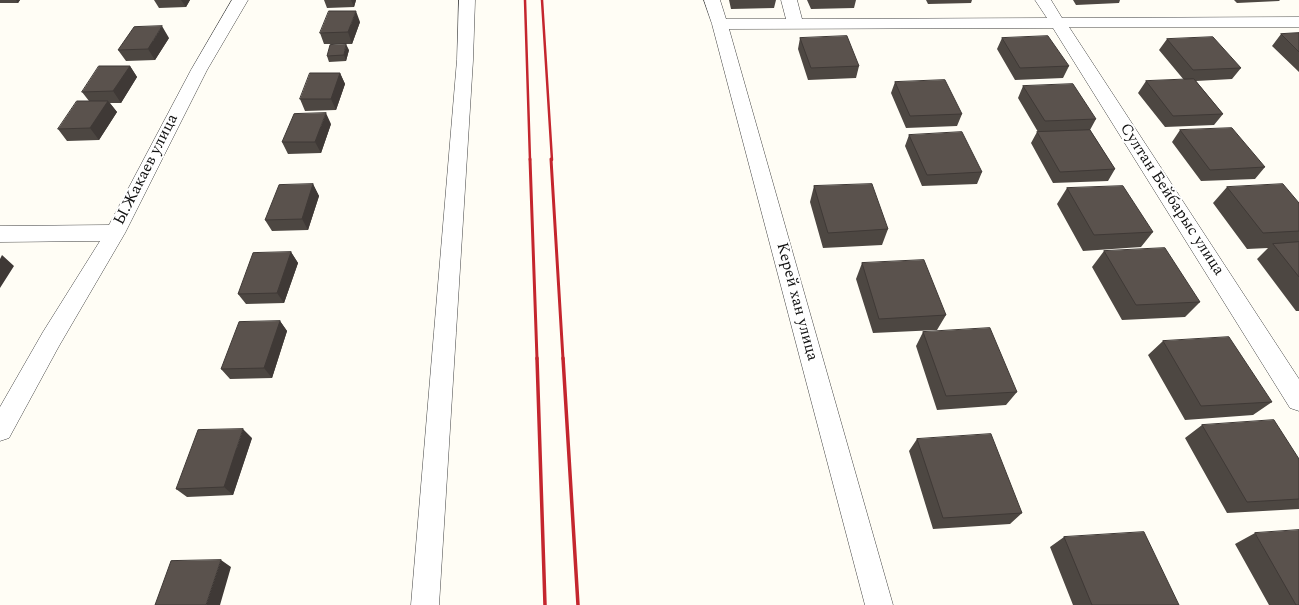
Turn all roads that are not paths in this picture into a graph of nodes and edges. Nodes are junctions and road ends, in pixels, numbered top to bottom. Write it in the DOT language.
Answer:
graph roads {
  1 [pos="240,0"];
  2 [pos="467,0"];
  3 [pos="712,0"];
  4 [pos="789,0"];
  5 [pos="1043,0"];
  6 [pos="1299,22"];
  7 [pos="1058,23"];
  8 [pos="720,24"];
  9 [pos="795,24"];
  10 [pos="115,233"];
  11 [pos="0,234"];
  12 [pos="1299,400"];
  13 [pos="0,430"];
  14 [pos="425,605"];
  15 [pos="879,605"];
  1 -- 10 [label="street, Ы.Жакаев улица"];
  2 -- 14 [label="street"];
  3 -- 8 [label="street, Керей хан улица"];
  4 -- 9 [label="street"];
  5 -- 7 [label="street, Султан Бейбарыс улица"];
  6 -- 7 [label="street"];
  7 -- 9 [label="street"];
  7 -- 12 [label="street, Султан Бейбарыс улица"];
  8 -- 9 [label="street"];
  8 -- 15 [label="street, Керей хан улица"];
  10 -- 11 [label="street"];
  10 -- 13 [label="street, Ы.Жакаев улица"];
}
